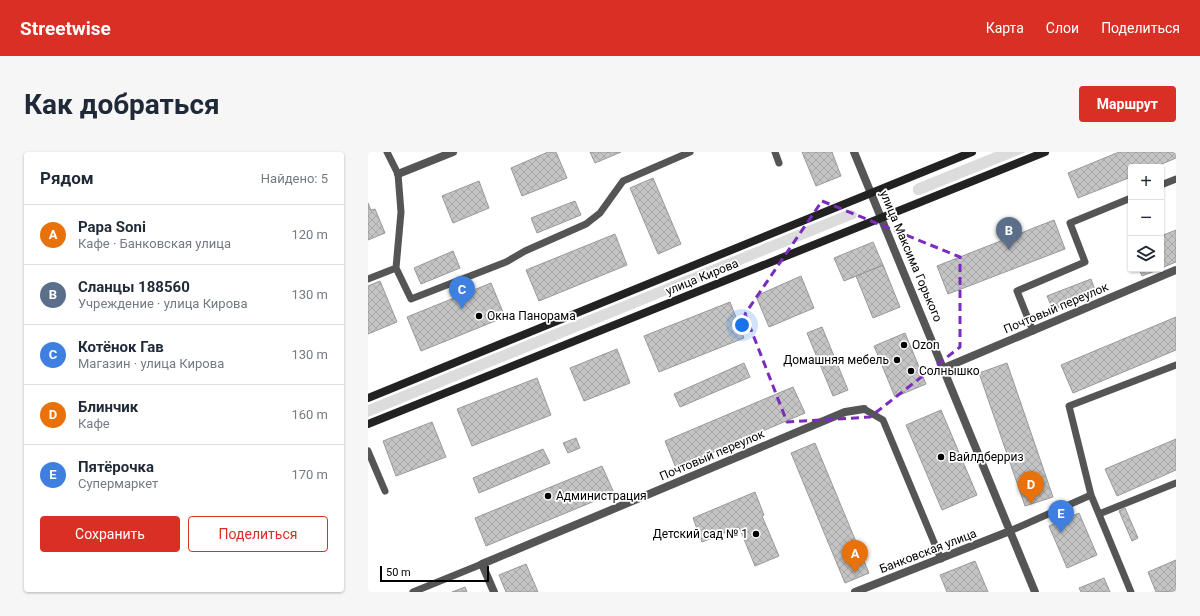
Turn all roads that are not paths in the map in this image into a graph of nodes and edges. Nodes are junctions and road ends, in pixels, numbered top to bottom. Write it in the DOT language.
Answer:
graph roads {
  1 [pos="387,152"];
  2 [pos="453,152"];
  3 [pos="690,152"];
  4 [pos="775,152"];
  5 [pos="854,152"];
  6 [pos="972,152"];
  7 [pos="1045,152"];
  8 [pos="779,163"];
  9 [pos="398,174"];
  10 [pos="1176,179"];
  11 [pos="1164,184"];
  12 [pos="871,192"];
  13 [pos="1128,199"];
  14 [pos="882,218"];
  15 [pos="396,268"];
  16 [pos="1176,270"];
  17 [pos="368,279"];
  18 [pos="1033,331"];
  19 [pos="1176,365"];
  20 [pos="944,368"];
  21 [pos="368,398"];
  22 [pos="864,409"];
  23 [pos="368,424"];
  24 [pos="368,451"];
  25 [pos="1176,483"];
  26 [pos="385,491"];
  27 [pos="1091,495"];
  28 [pos="1098,514"];
  29 [pos="1010,531"];
  30 [pos="941,559"];
  31 [pos="482,564"];
  32 [pos="413,592"];
  33 [pos="494,592"];
  34 [pos="855,592"];
  35 [pos="1035,592"];
  36 [pos="1130,592"];
  1 -- 9 [label="lane"];
  2 -- 9 [label="street"];
  3 -- 15 [label="lane"];
  4 -- 8 [label="lane"];
  5 -- 12 [label="street, улица Максима Горького"];
  6 -- 12 [label="main road, улица Кирова"];
  7 -- 14 [label="main road, улица Кирова"];
  9 -- 15 [label="lane"];
  10 -- 11 [label="lane"];
  12 -- 14 [label="street, улица Максима Горького"];
  12 -- 21 [label="main road, улица Кирова"];
  13 -- 18 [label="lane"];
  14 -- 20 [label="street, улица Максима Горького"];
  14 -- 23 [label="main road, улица Кирова"];
  15 -- 17 [label="lane"];
  16 -- 18 [label="street, Почтовый переулок"];
  18 -- 20 [label="street, Почтовый переулок"];
  19 -- 27 [label="lane"];
  20 -- 29 [label="street, улица Максима Горького"];
  22 -- 30 [label="lane"];
  22 -- 31 [label="street, Почтовый переулок"];
  24 -- 26 [label="lane"];
  25 -- 28 [label="lane"];
  27 -- 28 [label="lane"];
  27 -- 29 [label="lane"];
  28 -- 36 [label="lane"];
  29 -- 30 [label="street, Банковская улица"];
  29 -- 35 [label="street, улица Максима Горького"];
  30 -- 34 [label="street, Банковская улица"];
  31 -- 32 [label="lane"];
  31 -- 33 [label="street"];
}
